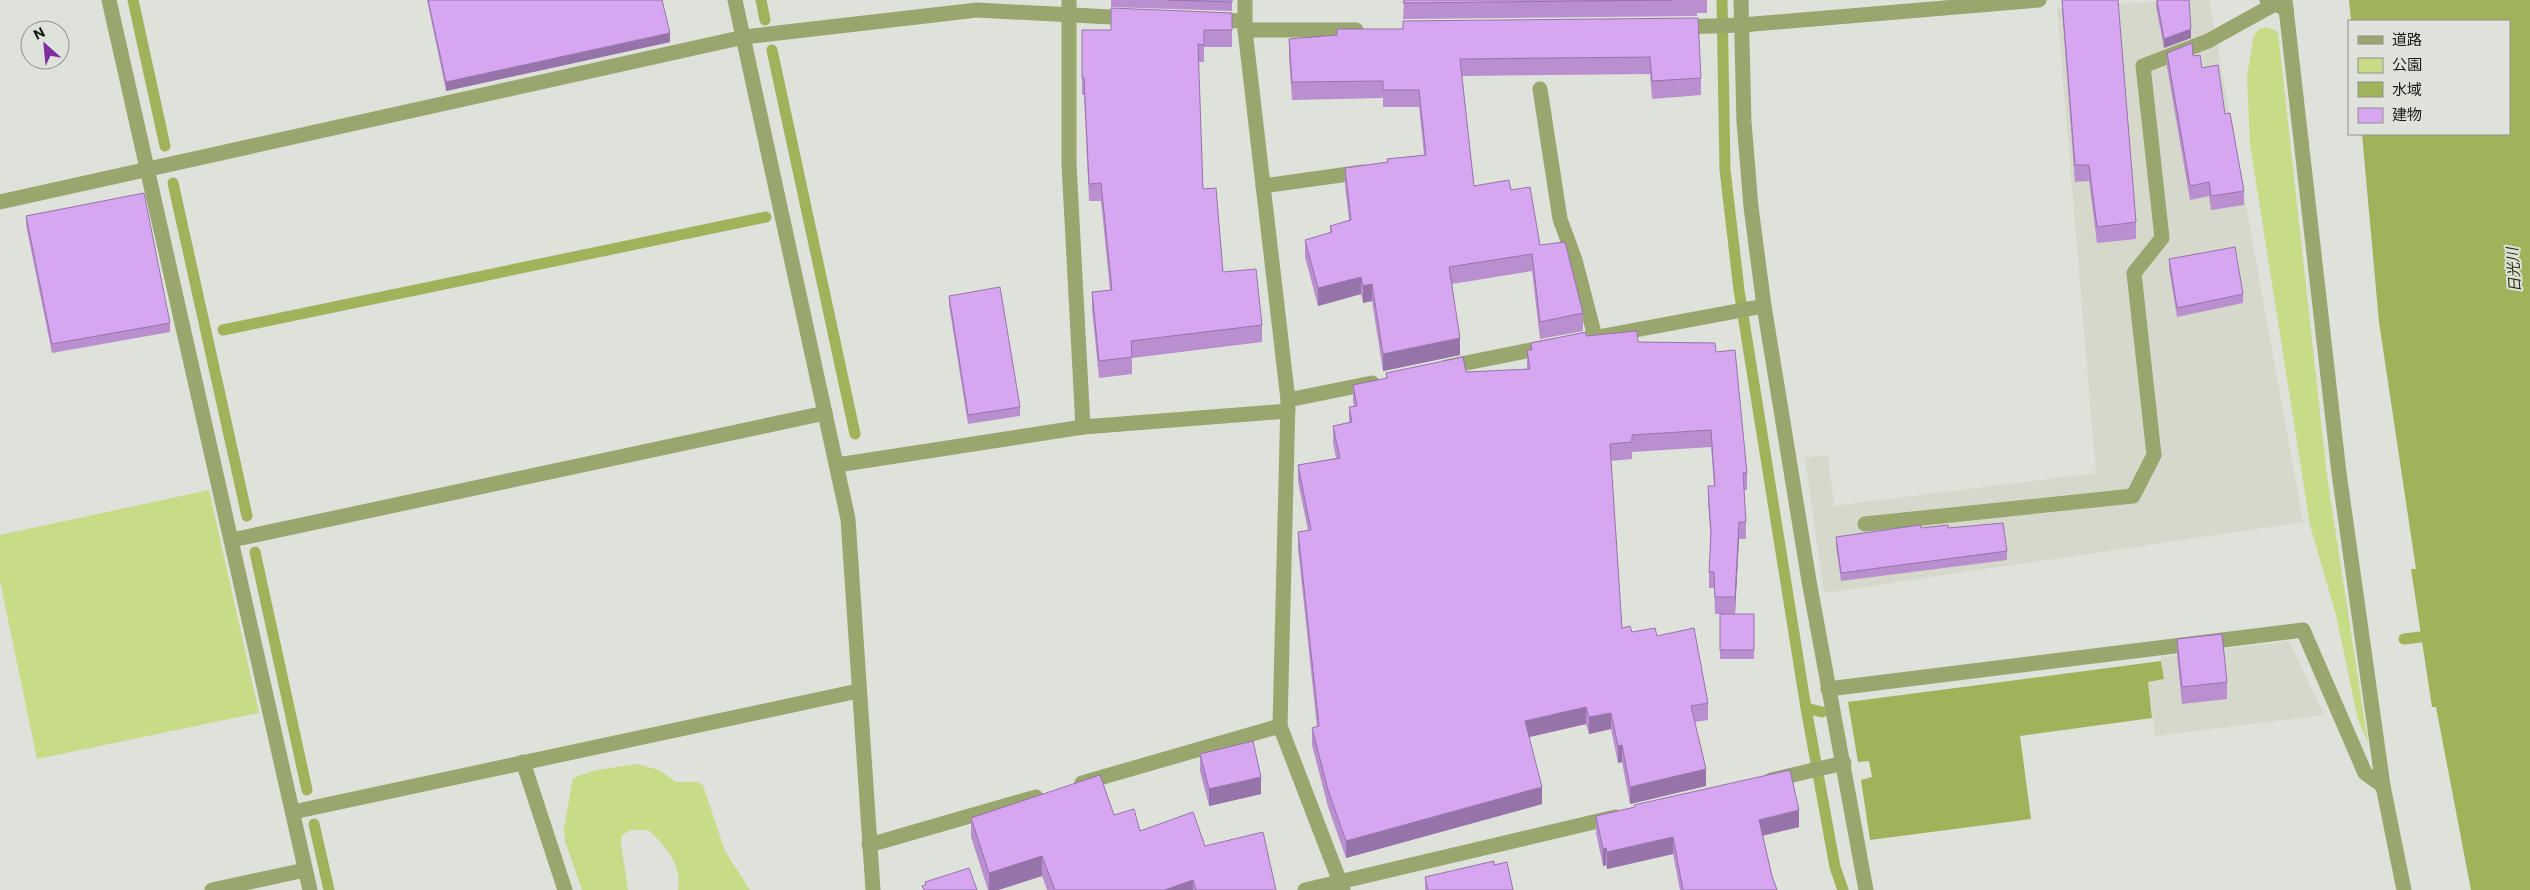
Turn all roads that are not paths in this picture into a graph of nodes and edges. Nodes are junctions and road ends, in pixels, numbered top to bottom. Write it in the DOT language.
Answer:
graph roads {
  1 [pos="109,0"];
  2 [pos="736,0"];
  3 [pos="1245,0"];
  4 [pos="1740,0"];
  5 [pos="2039,0"];
  6 [pos="2278,3"];
  7 [pos="1069,7"];
  8 [pos="1146,18"];
  9 [pos="1195,20"];
  10 [pos="1245,25"];
  11 [pos="1738,26"];
  12 [pos="1666,27"];
  13 [pos="1373,30"];
  14 [pos="744,37"];
  15 [pos="1540,88"];
  16 [pos="146,169"];
  17 [pos="1376,171"];
  18 [pos="1263,186"];
  19 [pos="0,202"];
  20 [pos="1760,306"];
  21 [pos="1595,337"];
  22 [pos="1434,370"];
  23 [pos="1385,380"];
  24 [pos="1288,406"];
  25 [pos="825,413"];
  26 [pos="1083,427"];
  27 [pos="837,465"];
  28 [pos="1865,524"];
  29 [pos="232,540"];
  30 [pos="1828,689"];
  31 [pos="858,691"];
  32 [pos="1280,726"];
  33 [pos="523,762"];
  34 [pos="1839,764"];
  35 [pos="1757,783"];
  36 [pos="2383,786"];
  37 [pos="1070,787"];
  38 [pos="1051,792"];
  39 [pos="293,812"];
  40 [pos="1631,813"];
  41 [pos="869,845"];
  42 [pos="306,870"];
  43 [pos="1342,886"];
  44 [pos="212,890"];
  45 [pos="310,890"];
  46 [pos="565,890"];
  47 [pos="872,890"];
  48 [pos="1304,890"];
  49 [pos="1866,890"];
  50 [pos="2404,890"];
  1 -- 16 [label="street"];
  2 -- 14 [label="street"];
  3 -- 10 [label="street"];
  4 -- 11 [label="street"];
  5 -- 11 [label="street"];
  6 -- 28 [label="street"];
  6 -- 36 [label="street"];
  7 -- 8 [label="street"];
  7 -- 14 [label="street"];
  7 -- 26 [label="street"];
  9 -- 10 [label="street"];
  10 -- 13 [label="street"];
  10 -- 18 [label="street"];
  11 -- 12 [label="street"];
  11 -- 20 [label="street"];
  14 -- 16 [label="street"];
  14 -- 25 [label="street"];
  15 -- 21 [label="street"];
  16 -- 19 [label="street"];
  16 -- 29 [label="street"];
  17 -- 18 [label="street"];
  18 -- 24 [label="street"];
  20 -- 21 [label="street"];
  20 -- 30 [label="street"];
  21 -- 22 [label="street"];
  23 -- 24 [label="street"];
  24 -- 26 [label="street"];
  24 -- 32 [label="street"];
  25 -- 27 [label="street"];
  25 -- 29 [label="street"];
  26 -- 27 [label="street"];
  27 -- 31 [label="street"];
  29 -- 39 [label="street"];
  30 -- 34 [label="street"];
  30 -- 36 [label="street"];
  31 -- 33 [label="street"];
  31 -- 41 [label="street"];
  32 -- 37 [label="street"];
  32 -- 43 [label="street"];
  33 -- 39 [label="street"];
  33 -- 46 [label="street"];
  34 -- 35 [label="street"];
  34 -- 49 [label="street"];
  36 -- 50 [label="street"];
  38 -- 41 [label="street"];
  39 -- 42 [label="street"];
  40 -- 43 [label="street"];
  41 -- 47 [label="street"];
  42 -- 44 [label="street"];
  42 -- 45 [label="street"];
  43 -- 48 [label="street"];
}
